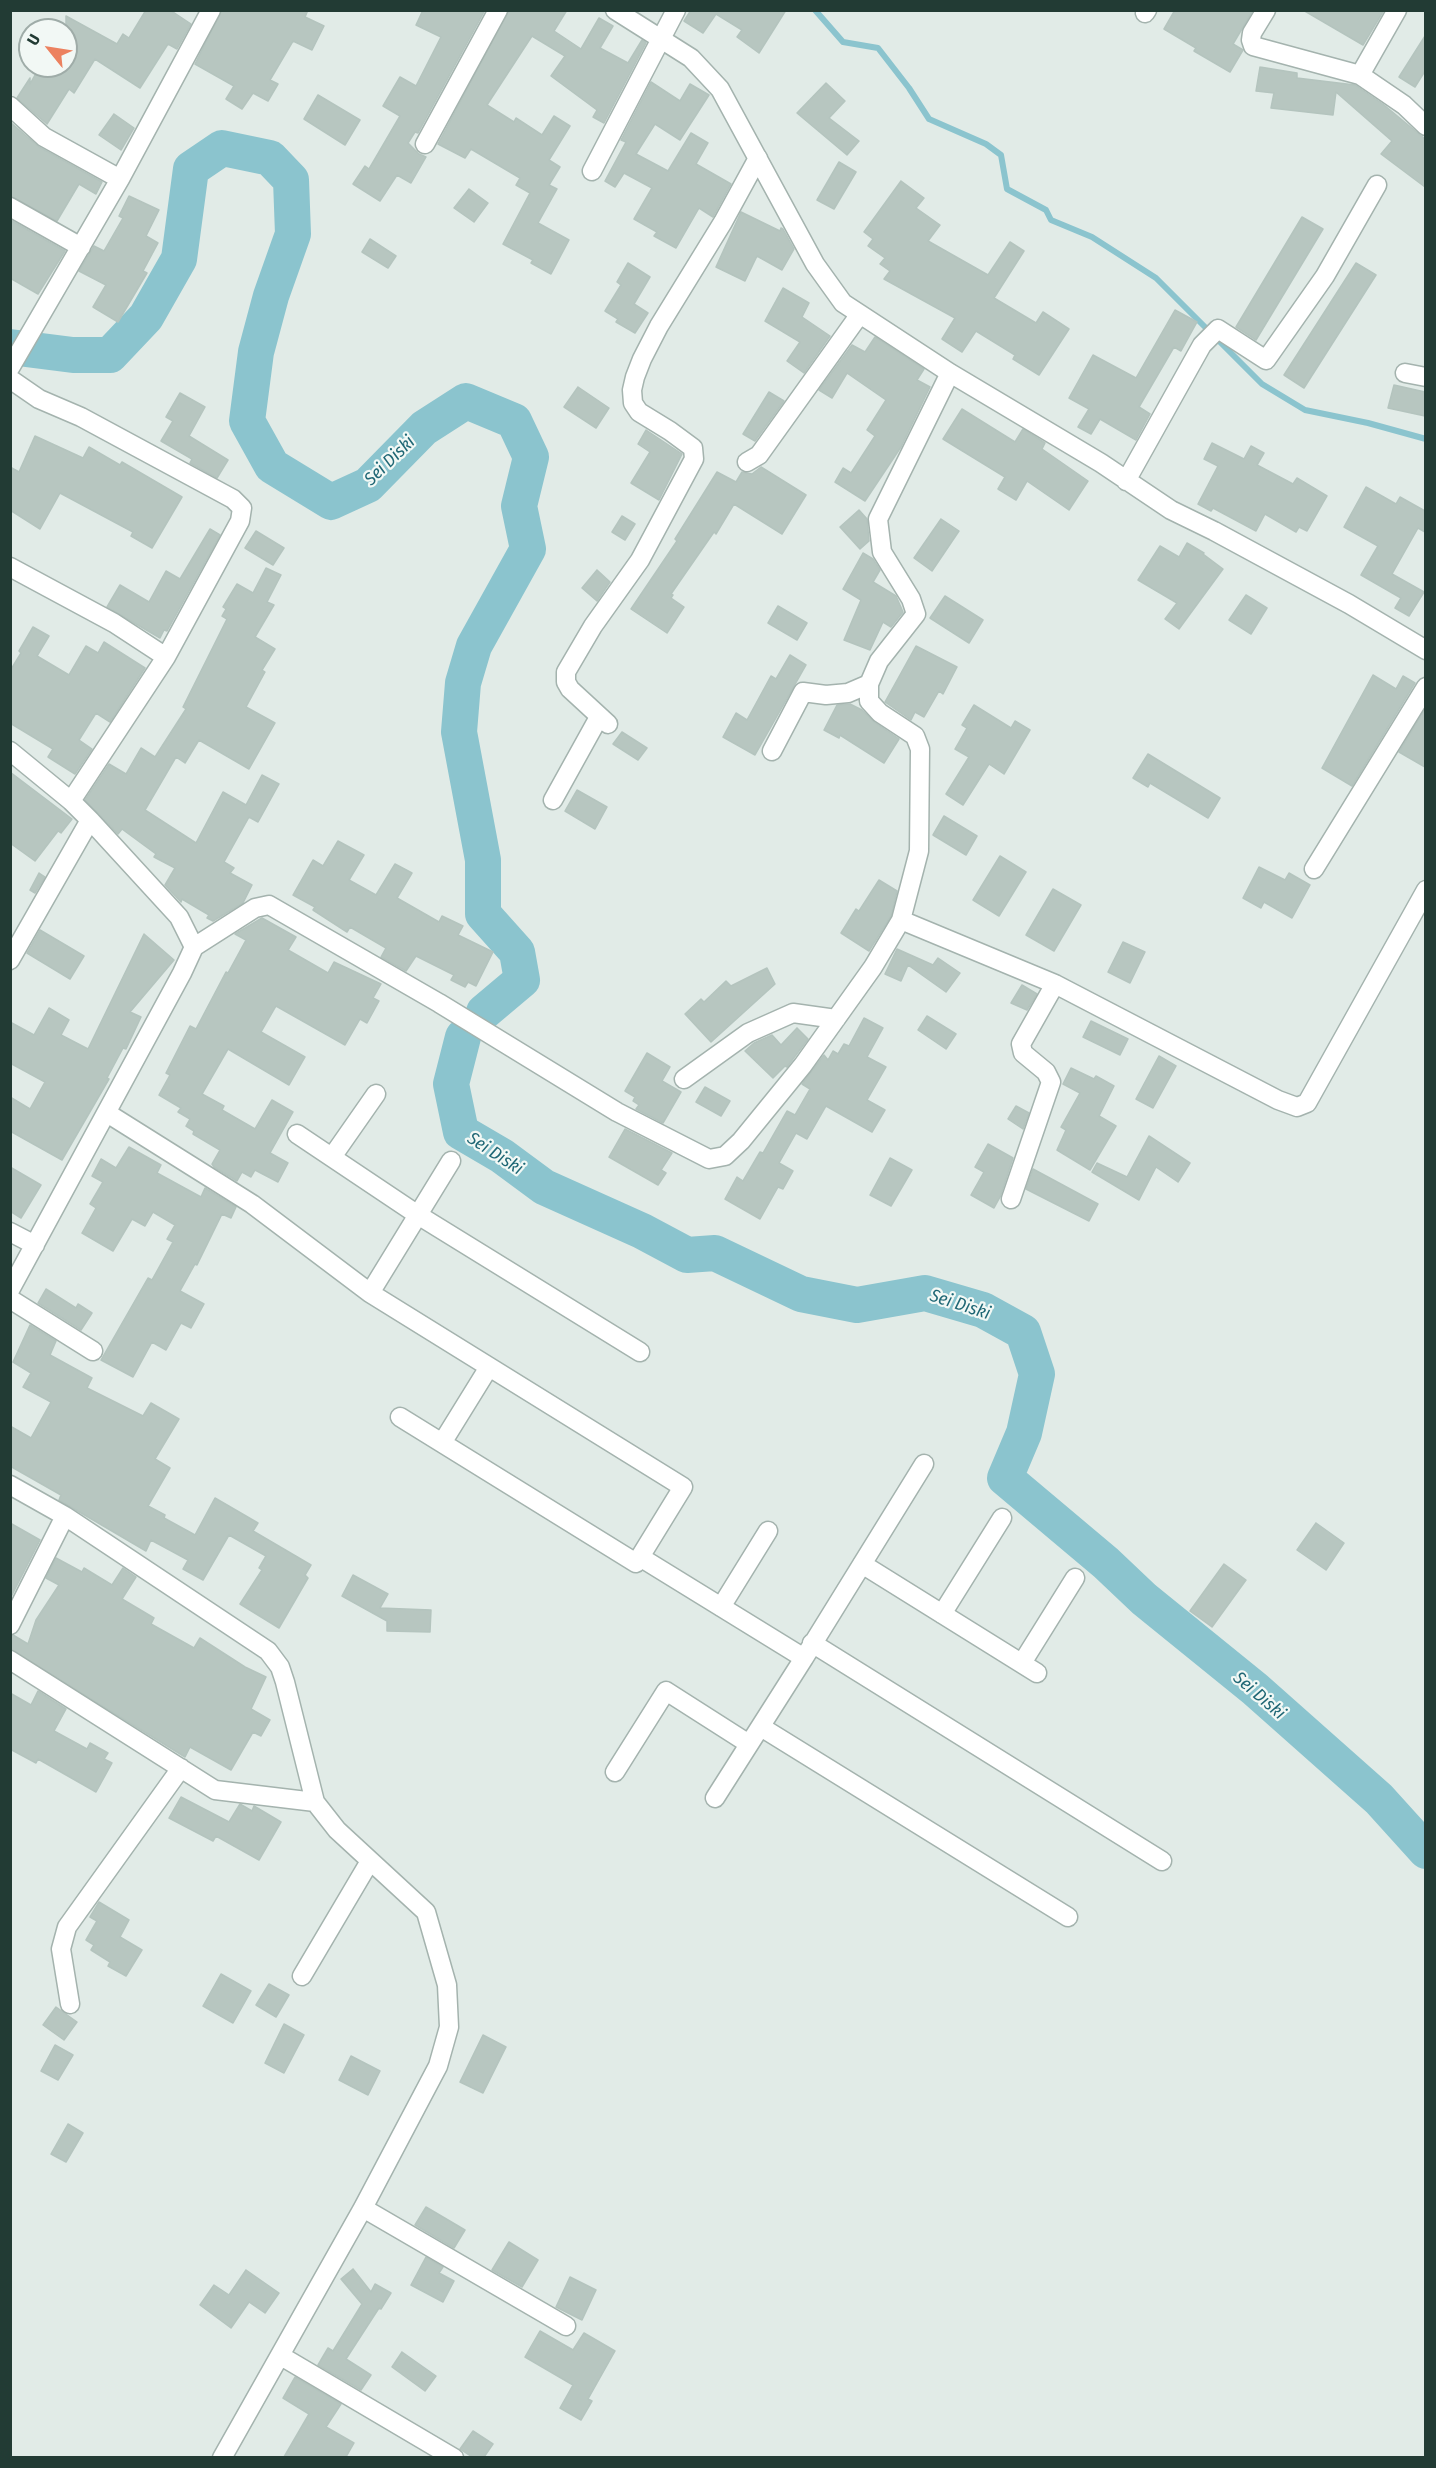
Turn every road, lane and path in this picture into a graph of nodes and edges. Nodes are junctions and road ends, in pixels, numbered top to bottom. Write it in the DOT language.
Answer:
graph roads {
  1 [pos="211,10"];
  2 [pos="498,10"];
  3 [pos="615,10"];
  4 [pos="676,10"];
  5 [pos="1266,10"];
  6 [pos="1397,10"];
  7 [pos="660,38"];
  8 [pos="1360,75"];
  9 [pos="10,106"];
  10 [pos="1425,126"];
  11 [pos="425,144"];
  12 [pos="758,158"];
  13 [pos="592,171"];
  14 [pos="120,179"];
  15 [pos="1377,185"];
  16 [pos="10,207"];
  17 [pos="81,247"];
  18 [pos="860,314"];
  19 [pos="14,363"];
  20 [pos="950,372"];
  21 [pos="1405,373"];
  22 [pos="1425,377"];
  23 [pos="10,379"];
  24 [pos="747,462"];
  25 [pos="1126,481"];
  26 [pos="10,567"];
  27 [pos="1425,650"];
  28 [pos="166,657"];
  29 [pos="869,684"];
  30 [pos="1425,687"];
  31 [pos="772,751"];
  32 [pos="10,752"];
  33 [pos="553,800"];
  34 [pos="71,801"];
  35 [pos="90,820"];
  36 [pos="1314,869"];
  37 [pos="1425,890"];
  38 [pos="901,920"];
  39 [pos="194,947"];
  40 [pos="10,960"];
  41 [pos="1055,984"];
  42 [pos="836,1019"];
  43 [pos="684,1079"];
  44 [pos="376,1094"];
  45 [pos="107,1113"];
  46 [pos="297,1134"];
  47 [pos="332,1157"];
  48 [pos="451,1161"];
  49 [pos="1011,1199"];
  50 [pos="418,1215"];
  51 [pos="10,1232"];
  52 [pos="35,1245"];
  53 [pos="10,1290"];
  54 [pos="370,1293"];
  55 [pos="10,1299"];
  56 [pos="93,1351"];
  57 [pos="640,1352"];
  58 [pos="489,1367"];
  59 [pos="400,1417"];
  60 [pos="442,1443"];
  61 [pos="924,1464"];
  62 [pos="10,1485"];
  63 [pos="65,1516"];
  64 [pos="1002,1518"];
  65 [pos="768,1531"];
  66 [pos="640,1557"];
  67 [pos="862,1564"];
  68 [pos="1075,1578"];
  69 [pos="721,1607"];
  70 [pos="942,1614"];
  71 [pos="10,1625"];
  72 [pos="808,1651"];
  73 [pos="10,1660"];
  74 [pos="761,1727"];
  75 [pos="749,1744"];
  76 [pos="180,1767"];
  77 [pos="615,1772"];
  78 [pos="715,1798"];
  79 [pos="315,1802"];
  80 [pos="1162,1861"];
  81 [pos="369,1862"];
  82 [pos="1068,1917"];
  83 [pos="302,1976"];
  84 [pos="70,2004"];
  85 [pos="363,2208"];
  86 [pos="567,2326"];
  87 [pos="281,2356"];
  88 [pos="222,2457"];
  89 [pos="454,2457"];
  1 -- 14 [label="street"];
  2 -- 11 [label="street"];
  3 -- 7 [label="street"];
  4 -- 7 [label="street"];
  5 -- 8 [label="street"];
  6 -- 8 [label="street"];
  7 -- 12 [label="street"];
  7 -- 13 [label="street"];
  8 -- 10 [label="street"];
  9 -- 14 [label="street"];
  12 -- 18 [label="street"];
  12 -- 33 [label="street"];
  14 -- 17 [label="street"];
  15 -- 25 [label="street"];
  16 -- 17 [label="street"];
  17 -- 19 [label="street"];
  18 -- 20 [label="street"];
  18 -- 24 [label="street"];
  20 -- 25 [label="street"];
  20 -- 29 [label="street"];
  21 -- 22 [label="street"];
  23 -- 28 [label="street"];
  25 -- 27 [label="street"];
  26 -- 28 [label="street"];
  28 -- 34 [label="street"];
  29 -- 31 [label="street"];
  29 -- 38 [label="street"];
  30 -- 36 [label="street"];
  32 -- 34 [label="street"];
  34 -- 35 [label="street"];
  35 -- 39 [label="street"];
  35 -- 40 [label="street"];
  37 -- 41 [label="street"];
  38 -- 41 [label="street"];
  38 -- 42 [label="street"];
  39 -- 42 [label="street"];
  39 -- 45 [label="street"];
  41 -- 49 [label="street"];
  42 -- 43 [label="street"];
  44 -- 47 [label="street"];
  45 -- 52 [label="street"];
  45 -- 54 [label="street"];
  46 -- 47 [label="street"];
  47 -- 50 [label="street"];
  48 -- 50 [label="street"];
  50 -- 54 [label="street"];
  50 -- 57 [label="street"];
  51 -- 52 [label="street"];
  52 -- 53 [label="street"];
  54 -- 58 [label="street"];
  55 -- 56 [label="street"];
  58 -- 60 [label="street"];
  58 -- 66 [label="street"];
  59 -- 60 [label="street"];
  60 -- 66 [label="street"];
  61 -- 67 [label="street"];
  62 -- 63 [label="street"];
  63 -- 71 [label="street"];
  63 -- 79 [label="street"];
  64 -- 70 [label="street"];
  65 -- 69 [label="street"];
  66 -- 69 [label="street"];
  67 -- 70 [label="street"];
  67 -- 72 [label="street"];
  68 -- 70 [label="street"];
  69 -- 72 [label="street"];
  72 -- 74 [label="street"];
  72 -- 80 [label="street"];
  73 -- 76 [label="street"];
  74 -- 75 [label="street"];
  74 -- 82 [label="street"];
  75 -- 77 [label="street"];
  75 -- 78 [label="street"];
  76 -- 79 [label="street"];
  76 -- 84 [label="street"];
  79 -- 81 [label="street"];
  81 -- 83 [label="street"];
  81 -- 85 [label="street"];
  85 -- 86 [label="street"];
  85 -- 87 [label="street"];
  87 -- 88 [label="street"];
  87 -- 89 [label="street"];
}
